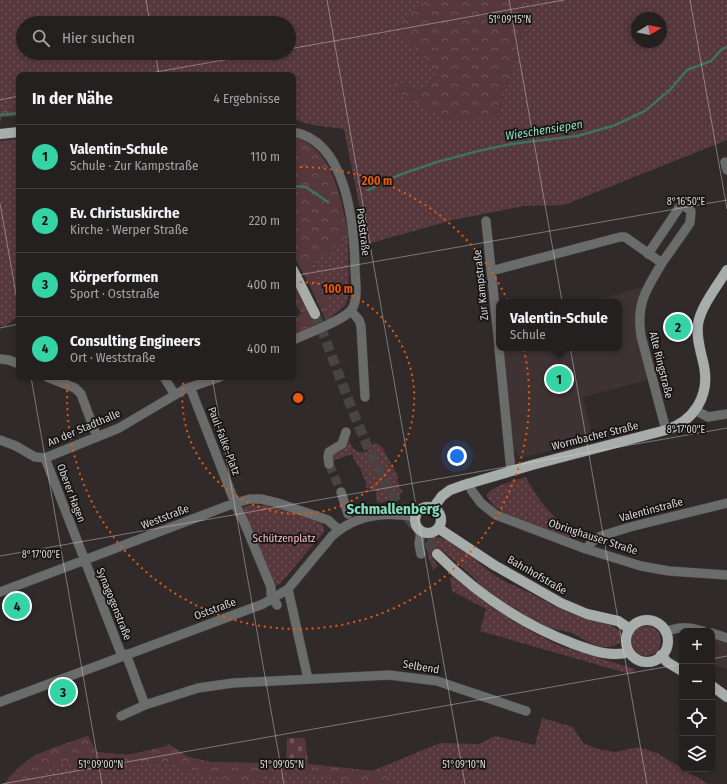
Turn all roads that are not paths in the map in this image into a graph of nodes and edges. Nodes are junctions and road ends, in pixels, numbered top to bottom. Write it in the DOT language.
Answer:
graph roads {
  1 [pos="16,132"];
  2 [pos="296,133"];
  3 [pos="0,134"];
  4 [pos="486,221"];
  5 [pos="648,254"];
  6 [pos="662,263"];
  7 [pos="727,270"];
  8 [pos="491,271"];
  9 [pos="296,276"];
  10 [pos="351,311"];
  11 [pos="315,314"];
  12 [pos="496,318"];
  13 [pos="296,339"];
  14 [pos="499,351"];
  15 [pos="0,359"];
  16 [pos="16,363"];
  17 [pos="55,380"];
  18 [pos="166,380"];
  19 [pos="211,380"];
  20 [pos="190,387"];
  21 [pos="175,395"];
  22 [pos="365,397"];
  23 [pos="695,410"];
  24 [pos="726,416"];
  25 [pos="666,430"];
  26 [pos="346,432"];
  27 [pos="97,437"];
  28 [pos="0,440"];
  29 [pos="44,458"];
  30 [pos="329,464"];
  31 [pos="511,471"];
  32 [pos="468,483"];
  33 [pos="341,492"];
  34 [pos="235,503"];
  35 [pos="727,503"];
  36 [pos="433,508"];
  37 [pos="348,514"];
  38 [pos="416,516"];
  39 [pos="438,528"];
  40 [pos="339,530"];
  41 [pos="421,531"];
  42 [pos="586,549"];
  43 [pos="421,554"];
  44 [pos="437,554"];
  45 [pos="84,560"];
  46 [pos="727,575"];
  47 [pos="288,589"];
  48 [pos="0,592"];
  49 [pos="275,601"];
  50 [pos="688,628"];
  51 [pos="630,629"];
  52 [pos="665,632"];
  53 [pos="715,635"];
  54 [pos="727,638"];
  55 [pos="629,652"];
  56 [pos="124,655"];
  57 [pos="661,655"];
  58 [pos="679,669"];
  59 [pos="308,679"];
  60 [pos="715,688"];
  61 [pos="727,697"];
  62 [pos="0,702"];
  63 [pos="146,705"];
  64 [pos="526,711"];
  65 [pos="121,716"];
  1 -- 3 [label="main road"];
  2 -- 10 [label="street, Poststraße"];
  4 -- 8 [label="street, Zur Kampstraße"];
  5 -- 6 [label="street"];
  5 -- 6 [label="street, Alte Ringstraße"];
  5 -- 8 [label="street"];
  6 -- 25 [label="street, Alte Ringstraße"];
  7 -- 23 [label="main road"];
  8 -- 12 [label="street, Zur Kampstraße"];
  9 -- 11 [label="main road"];
  10 -- 13 [label="street"];
  10 -- 22 [label="street"];
  14 -- 31 [label="street, Zur Kampstraße"];
  15 -- 16 [label="street"];
  17 -- 27 [label="street"];
  18 -- 21 [label="street"];
  19 -- 20 [label="street"];
  20 -- 21 [label="street"];
  20 -- 34 [label="street, Paul-Falke-Platz"];
  21 -- 27 [label="street, An der Stadthalle"];
  23 -- 24 [label="street"];
  23 -- 25 [label="main road, Wormbacher Straße"];
  25 -- 31 [label="main road, Wormbacher Straße"];
  26 -- 30 [label="street"];
  27 -- 29 [label="street, An der Stadthalle"];
  28 -- 29 [label="street, Oberer Hagen"];
  29 -- 45 [label="street, Oberer Hagen"];
  31 -- 32 [label="main road, Wormbacher Straße"];
  32 -- 36 [label="main road, Wormbacher Straße"];
  32 -- 42 [label="street, Obringhauser Straße"];
  33 -- 37 [label="street"];
  34 -- 40 [label="street, Weststraße"];
  34 -- 45 [label="street, Weststraße"];
  34 -- 49 [label="street"];
  35 -- 42 [label="street, Valentinstraße"];
  36 -- 38 [label="main road"];
  36 -- 39 [label="main road"];
  38 -- 40 [label="street, Oststraße"];
  38 -- 41 [label="main road"];
  39 -- 41 [label="main road"];
  39 -- 51 [label="main road, Bahnhofstraße"];
  40 -- 47 [label="street, Oststraße"];
  41 -- 43 [label="street"];
  42 -- 46 [label="street, Obringhauser Straße"];
  44 -- 55 [label="main road"];
  45 -- 48 [label="street, Weststraße"];
  45 -- 56 [label="street, Synagogenstraße"];
  47 -- 49 [label="street, Oststraße"];
  47 -- 59 [label="street"];
  49 -- 56 [label="street, Oststraße"];
  50 -- 52 [label="street"];
  51 -- 52 [label="main road"];
  51 -- 55 [label="main road"];
  52 -- 57 [label="main road"];
  53 -- 54 [label="street"];
  55 -- 57 [label="main road"];
  56 -- 62 [label="street, Oststraße"];
  56 -- 63 [label="street"];
  57 -- 58 [label="main road"];
  59 -- 63 [label="street, Selbend"];
  59 -- 64 [label="street, Selbend"];
  60 -- 61 [label="main road"];
  63 -- 65 [label="street, Selbend"];
}
